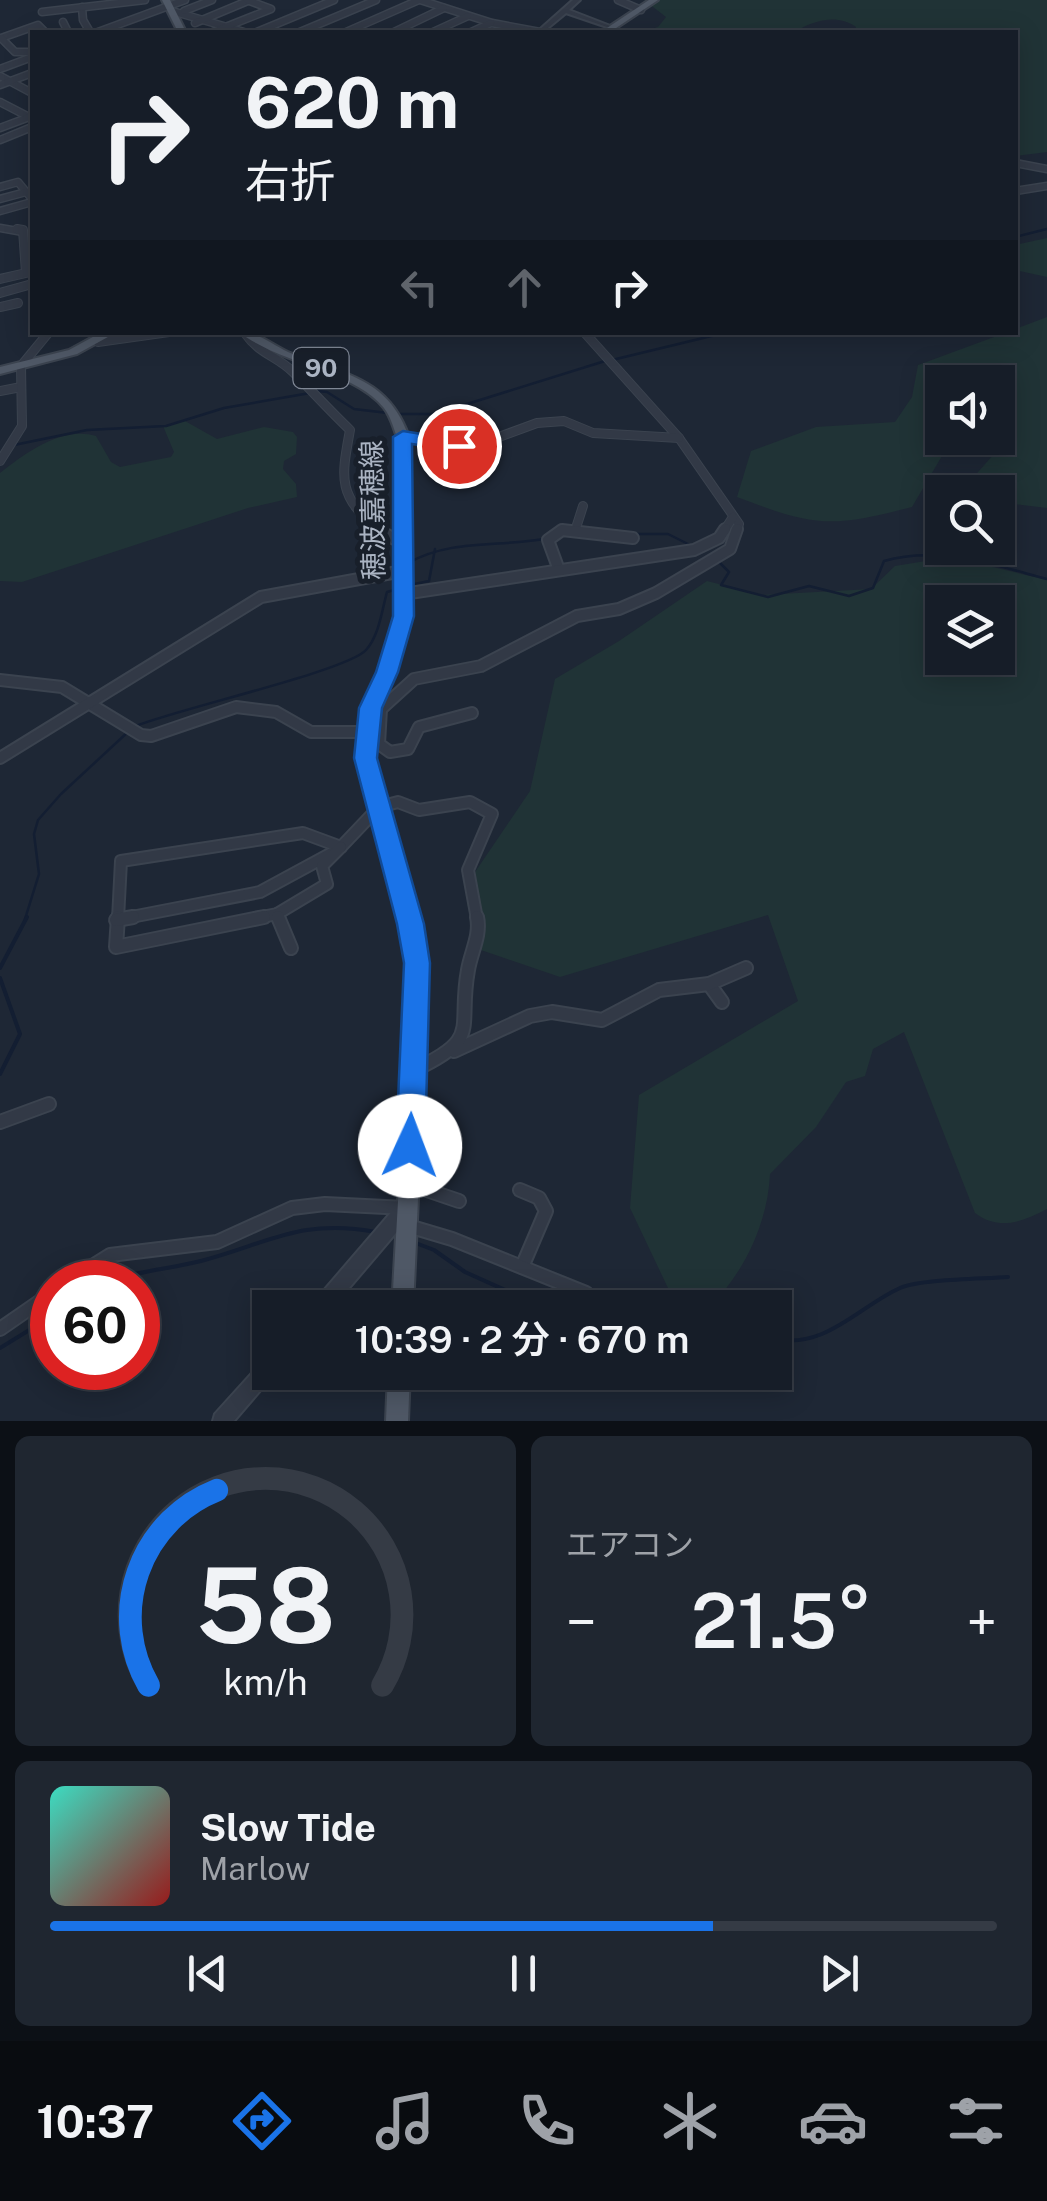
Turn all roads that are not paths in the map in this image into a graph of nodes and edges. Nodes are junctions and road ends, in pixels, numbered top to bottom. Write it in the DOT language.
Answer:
graph roads {
  1 [pos="145,0"];
  2 [pos="185,0"];
  3 [pos="212,0"];
  4 [pos="249,0"];
  5 [pos="332,0"];
  6 [pos="376,0"];
  7 [pos="419,0"];
  8 [pos="577,0"];
  9 [pos="618,0"];
  10 [pos="654,0"];
  11 [pos="282,4"];
  12 [pos="82,7"];
  13 [pos="173,7"];
  14 [pos="444,8"];
  15 [pos="271,9"];
  16 [pos="640,10"];
  17 [pos="566,11"];
  18 [pos="42,12"];
  19 [pos="469,16"];
  20 [pos="205,18"];
  21 [pos="62,22"];
  22 [pos="492,22"];
  23 [pos="194,23"];
  24 [pos="227,26"];
  25 [pos="42,30"];
  26 [pos="67,30"];
  27 [pos="89,30"];
  28 [pos="104,30"];
  29 [pos="218,30"];
  30 [pos="238,30"];
  31 [pos="262,30"];
  32 [pos="305,30"];
  33 [pos="351,30"];
  34 [pos="396,30"];
  35 [pos="438,30"];
  36 [pos="475,30"];
  37 [pos="530,30"];
  38 [pos="542,30"];
  39 [pos="608,30"];
  40 [pos="2,38"];
  41 [pos="30,55"];
  42 [pos="30,56"];
  43 [pos="0,73"];
  44 [pos="30,74"];
  45 [pos="9,81"];
  46 [pos="0,84"];
  47 [pos="30,92"];
  48 [pos="0,102"];
  49 [pos="30,117"];
  50 [pos="30,118"];
  51 [pos="30,128"];
  52 [pos="1,135"];
  53 [pos="1018,164"];
  54 [pos="1047,169"];
  55 [pos="30,181"];
  56 [pos="18,182"];
  57 [pos="1047,186"];
  58 [pos="0,187"];
  59 [pos="1018,191"];
  60 [pos="30,197"];
  61 [pos="30,198"];
  62 [pos="30,198"];
  63 [pos="0,200"];
  64 [pos="0,211"];
  65 [pos="0,228"];
  66 [pos="0,279"];
  67 [pos="30,284"];
  68 [pos="0,292"];
  69 [pos="18,303"];
  70 [pos="0,308"];
  71 [pos="47,335"];
  72 [pos="108,335"];
  73 [pos="147,335"];
  74 [pos="246,335"];
  75 [pos="249,335"];
  76 [pos="587,335"];
  77 [pos="98,342"];
  78 [pos="21,366"];
  79 [pos="0,371"];
  80 [pos="21,387"];
  81 [pos="0,391"];
  82 [pos="399,422"];
  83 [pos="679,438"];
  84 [pos="0,460"];
  85 [pos="583,506"];
  86 [pos="733,517"];
  87 [pos="575,532"];
  88 [pos="633,538"];
  89 [pos="403,544"];
  90 [pos="559,570"];
  91 [pos="403,571"];
  92 [pos="403,594"];
  93 [pos="0,680"];
  94 [pos="89,702"];
  95 [pos="376,709"];
  96 [pos="472,713"];
  97 [pos="366,732"];
  98 [pos="0,758"];
  99 [pos="379,807"];
  100 [pos="341,847"];
  101 [pos="276,914"];
  102 [pos="116,920"];
  103 [pos="291,948"];
  104 [pos="746,968"];
  105 [pos="708,984"];
  106 [pos="722,1002"];
  107 [pos="444,1056"];
  108 [pos="413,1070"];
  109 [pos="49,1104"];
  110 [pos="0,1122"];
  111 [pos="409,1184"];
  112 [pos="520,1190"];
  113 [pos="460,1201"];
  114 [pos="405,1216"];
  115 [pos="102,1260"];
  116 [pos="522,1267"];
  117 [pos="337,1290"];
  118 [pos="403,1290"];
  119 [pos="579,1290"];
  120 [pos="30,1308"];
  121 [pos="0,1329"];
  122 [pos="252,1387"];
  123 [pos="398,1390"];
  124 [pos="222,1421"];
  125 [pos="397,1421"];
  1 -- 12 [label="street"];
  2 -- 13 [label="street"];
  3 -- 13 [label="street"];
  4 -- 15 [label="street"];
  4 -- 20 [label="street"];
  5 -- 31 [label="street"];
  6 -- 32 [label="street"];
  7 -- 14 [label="street"];
  7 -- 33 [label="street"];
  8 -- 17 [label="street"];
  9 -- 16 [label="street"];
  10 -- 16 [label="main road"];
  11 -- 15 [label="street"];
  12 -- 18 [label="street"];
  12 -- 27 [label="street"];
  13 -- 20 [label="street"];
  13 -- 28 [label="street"];
  14 -- 19 [label="street"];
  14 -- 34 [label="street"];
  15 -- 24 [label="street"];
  16 -- 39 [label="main road"];
  17 -- 38 [label="street"];
  17 -- 39 [label="street"];
  19 -- 22 [label="street"];
  19 -- 35 [label="street"];
  20 -- 23 [label="street"];
  20 -- 24 [label="street"];
  21 -- 26 [label="street"];
  22 -- 36 [label="street"];
  22 -- 37 [label="street"];
  24 -- 29 [label="street"];
  24 -- 30 [label="street"];
  25 -- 40 [label="street"];
  40 -- 41 [label="street"];
  42 -- 43 [label="street"];
  43 -- 45 [label="street"];
  44 -- 45 [label="street"];
  45 -- 46 [label="street"];
  45 -- 47 [label="street"];
  48 -- 49 [label="street"];
  50 -- 52 [label="street"];
  51 -- 52 [label="street"];
  53 -- 54 [label="street"];
  55 -- 56 [label="street"];
  56 -- 58 [label="street"];
  56 -- 60 [label="street"];
  57 -- 59 [label="street"];
  61 -- 63 [label="street"];
  62 -- 64 [label="street"];
  65 -- 66 [label="street"];
  67 -- 68 [label="street"];
  69 -- 70 [label="street"];
  71 -- 78 [label="street"];
  72 -- 77 [label="main road"];
  73 -- 77 [label="street"];
  74 -- 89 [label="street"];
  75 -- 82 [label="main road, 穂波嘉穂線 / 90"];
  76 -- 83 [label="street"];
  77 -- 78 [label="main road"];
  78 -- 79 [label="main road"];
  78 -- 80 [label="street"];
  80 -- 81 [label="street"];
  80 -- 84 [label="street"];
  82 -- 83 [label="street"];
  82 -- 89 [label="main road, 穂波嘉穂線"];
  83 -- 86 [label="street"];
  85 -- 87 [label="street"];
  86 -- 90 [label="street"];
  86 -- 95 [label="street"];
  87 -- 88 [label="street"];
  87 -- 90 [label="street"];
  89 -- 91 [label="main road, 穂波嘉穂線"];
  90 -- 92 [label="street"];
  91 -- 92 [label="main road, 穂波嘉穂線"];
  91 -- 94 [label="street"];
  92 -- 95 [label="main road, 穂波嘉穂線"];
  93 -- 94 [label="street"];
  94 -- 97 [label="street"];
  94 -- 98 [label="street"];
  95 -- 96 [label="street"];
  95 -- 97 [label="main road, 穂波嘉穂線"];
  97 -- 99 [label="main road, 穂波嘉穂線"];
  99 -- 100 [label="street"];
  99 -- 107 [label="street"];
  99 -- 108 [label="main road, 穂波嘉穂線"];
  100 -- 101 [label="street"];
  100 -- 102 [label="street"];
  100 -- 102 [label="street"];
  101 -- 102 [label="street"];
  101 -- 103 [label="street"];
  104 -- 105 [label="street"];
  105 -- 106 [label="street"];
  105 -- 107 [label="street"];
  107 -- 108 [label="street"];
  108 -- 111 [label="main road, 穂波嘉穂線"];
  109 -- 110 [label="street"];
  111 -- 113 [label="street"];
  111 -- 114 [label="main road, 穂波嘉穂線"];
  112 -- 116 [label="street"];
  114 -- 115 [label="street"];
  114 -- 116 [label="street"];
  114 -- 117 [label="street"];
  114 -- 118 [label="main road, 穂波嘉穂線"];
  116 -- 119 [label="street"];
  120 -- 121 [label="street"];
  122 -- 124 [label="street"];
  123 -- 125 [label="main road"];
}
